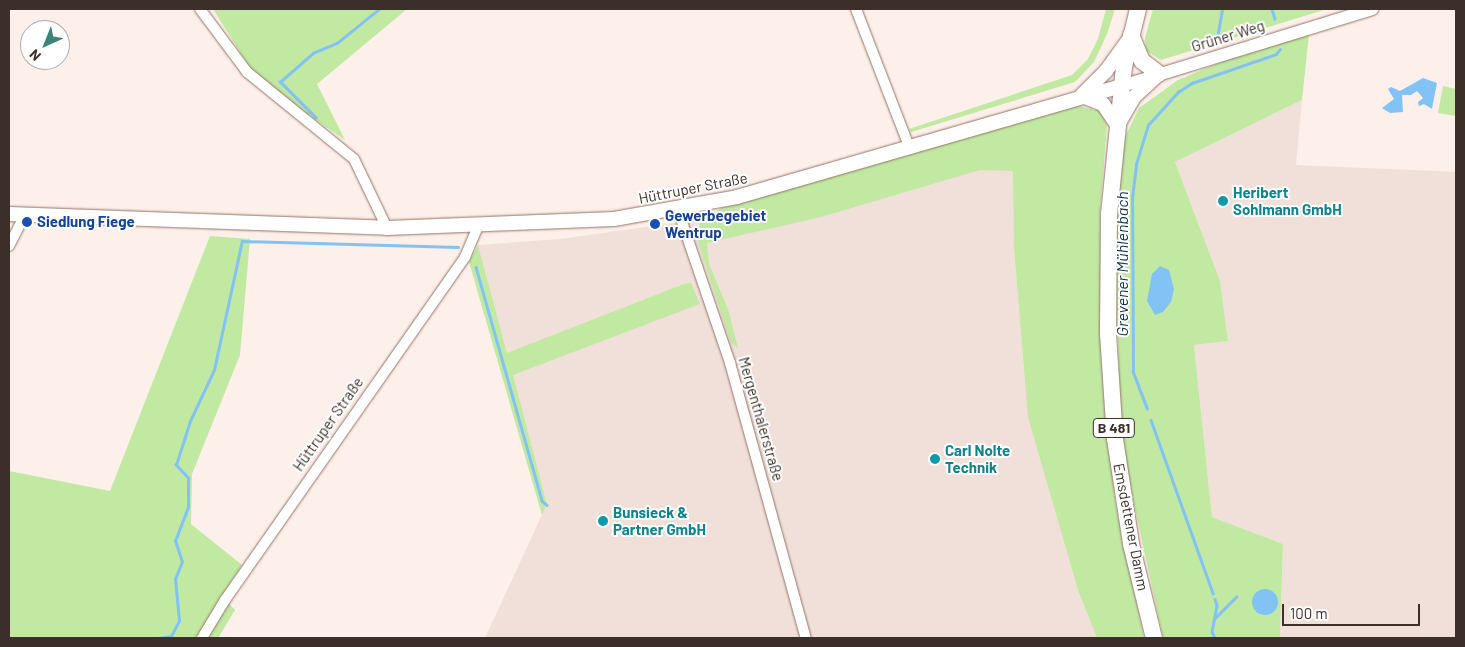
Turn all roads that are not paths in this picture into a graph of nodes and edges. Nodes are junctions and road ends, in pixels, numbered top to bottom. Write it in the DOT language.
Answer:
graph roads {
  1 [pos="200,9"];
  2 [pos="856,9"];
  3 [pos="1138,9"];
  4 [pos="1372,9"];
  5 [pos="1131,35"];
  6 [pos="1160,74"];
  7 [pos="1122,86"];
  8 [pos="1082,96"];
  9 [pos="1118,126"];
  10 [pos="909,146"];
  11 [pos="678,210"];
  12 [pos="9,214"];
  13 [pos="25,214"];
  14 [pos="478,227"];
  15 [pos="387,228"];
  16 [pos="9,246"];
  17 [pos="202,638"];
  18 [pos="806,638"];
  19 [pos="1154,638"];
  1 -- 15 [label="street"];
  2 -- 10 [label="street"];
  3 -- 5 [label="main road, B 481"];
  4 -- 6 [label="street, Grüner Weg"];
  5 -- 6 [label="main road"];
  5 -- 7 [label="main road, B 481"];
  5 -- 8 [label="main road"];
  6 -- 7 [label="street, Grüner Weg"];
  6 -- 9 [label="main road"];
  7 -- 8 [label="main road, Hüttruper Straße"];
  7 -- 9 [label="main road, Emsdettener Damm / B 481"];
  8 -- 9 [label="main road"];
  8 -- 10 [label="main road, Hüttruper Straße"];
  9 -- 19 [label="main road, Emsdettener Damm / B 481"];
  10 -- 11 [label="main road, Hüttruper Straße"];
  11 -- 14 [label="main road, Hüttruper Straße"];
  11 -- 18 [label="street, Mergenthalerstraße"];
  12 -- 13 [label="main road, Hüttruper Straße"];
  13 -- 15 [label="main road, Hüttruper Straße"];
  13 -- 16 [label="street"];
  14 -- 15 [label="main road, Hüttruper Straße"];
  14 -- 17 [label="street, Hüttruper Straße"];
}
